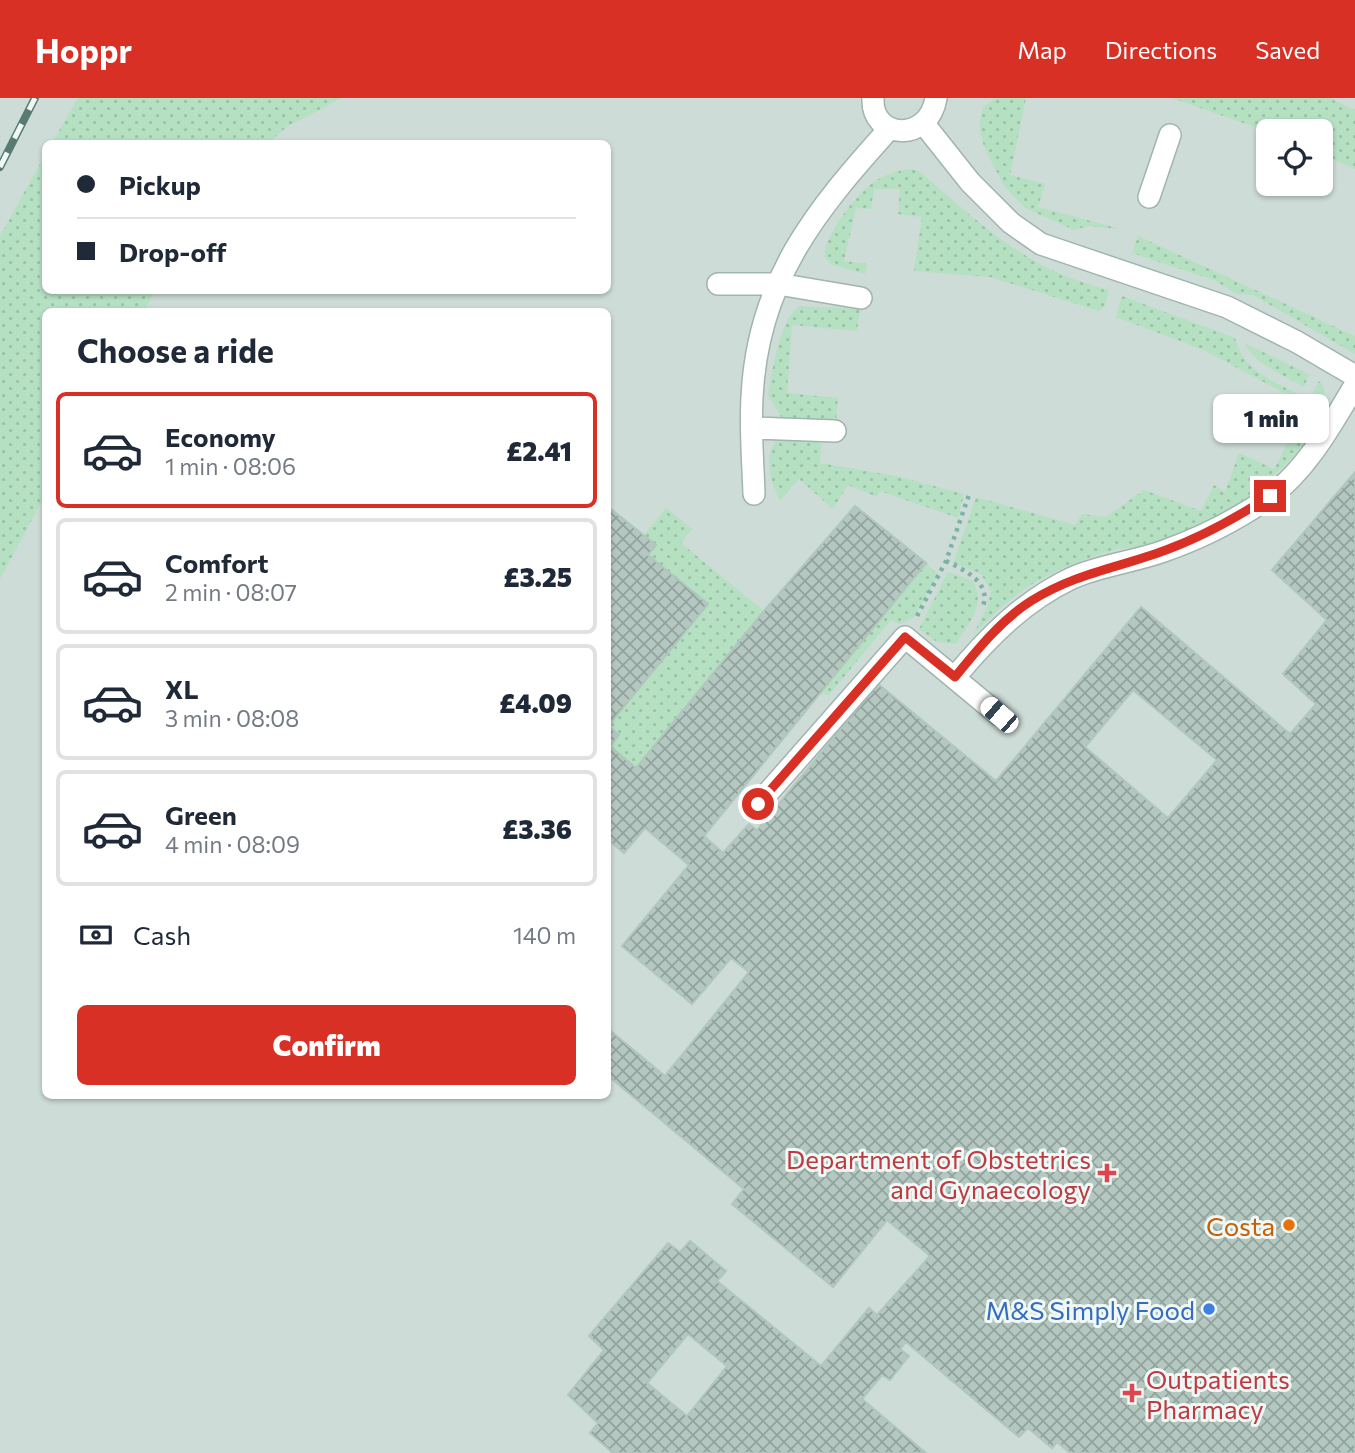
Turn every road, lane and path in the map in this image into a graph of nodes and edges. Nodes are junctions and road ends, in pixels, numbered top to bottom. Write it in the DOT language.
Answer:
graph roads {
  1 [pos="873,98"];
  2 [pos="936,98"];
  3 [pos="924,124"];
  4 [pos="890,128"];
  5 [pos="1170,135"];
  6 [pos="1149,197"];
  7 [pos="718,284"];
  8 [pos="778,284"];
  9 [pos="861,298"];
  10 [pos="1355,376"];
  11 [pos="1355,385"];
  12 [pos="752,428"];
  13 [pos="835,431"];
  14 [pos="754,494"];
  15 [pos="969,495"];
  16 [pos="946,561"];
  17 [pos="981,613"];
  18 [pos="905,637"];
  19 [pos="955,677"];
  20 [pos="999,715"];
  21 [pos="758,804"];
  1 -- 4 [label="lane"];
  2 -- 3 [label="lane"];
  3 -- 4 [label="lane"];
  3 -- 10 [label="lane"];
  4 -- 8 [label="lane"];
  5 -- 6 [label="lane"];
  7 -- 8 [label="lane"];
  8 -- 9 [label="lane"];
  8 -- 12 [label="lane"];
  11 -- 19 [label="lane"];
  12 -- 13 [label="lane"];
  12 -- 14 [label="lane"];
  15 -- 16 [label="path"];
  16 -- 17 [label="path"];
  16 -- 18 [label="path"];
  18 -- 19 [label="lane"];
  18 -- 21 [label="lane"];
  19 -- 20 [label="lane"];
}
